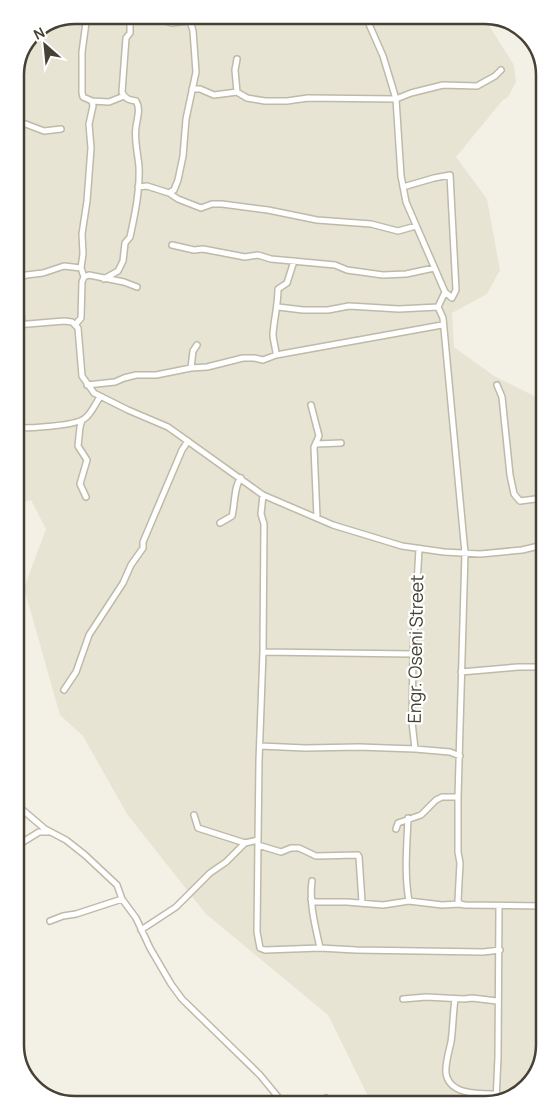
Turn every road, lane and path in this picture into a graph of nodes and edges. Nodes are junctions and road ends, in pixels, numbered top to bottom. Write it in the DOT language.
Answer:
graph roads {
  1 [pos="86,24"];
  2 [pos="131,24"];
  3 [pos="192,24"];
  4 [pos="369,24"];
  5 [pos="237,59"];
  6 [pos="501,70"];
  7 [pos="192,90"];
  8 [pos="237,92"];
  9 [pos="124,96"];
  10 [pos="396,99"];
  11 [pos="92,101"];
  12 [pos="24,123"];
  13 [pos="61,129"];
  14 [pos="138,187"];
  15 [pos="403,187"];
  16 [pos="172,193"];
  17 [pos="416,226"];
  18 [pos="172,245"];
  19 [pos="294,261"];
  20 [pos="81,268"];
  21 [pos="434,268"];
  22 [pos="24,276"];
  23 [pos="84,277"];
  24 [pos="104,279"];
  25 [pos="137,287"];
  26 [pos="445,292"];
  27 [pos="278,307"];
  28 [pos="438,307"];
  29 [pos="24,324"];
  30 [pos="75,325"];
  31 [pos="442,325"];
  32 [pos="197,345"];
  33 [pos="276,355"];
  34 [pos="191,368"];
  35 [pos="88,385"];
  36 [pos="497,385"];
  37 [pos="100,397"];
  38 [pos="311,405"];
  39 [pos="82,420"];
  40 [pos="24,428"];
  41 [pos="188,441"];
  42 [pos="341,443"];
  43 [pos="316,444"];
  44 [pos="240,478"];
  45 [pos="263,495"];
  46 [pos="86,497"];
  47 [pos="536,499"];
  48 [pos="318,517"];
  49 [pos="220,523"];
  50 [pos="536,546"];
  51 [pos="419,549"];
  52 [pos="465,553"];
  53 [pos="263,652"];
  54 [pos="413,654"];
  55 [pos="536,667"];
  56 [pos="462,672"];
  57 [pos="64,690"];
  58 [pos="260,746"];
  59 [pos="415,749"];
  60 [pos="460,756"];
  61 [pos="458,797"];
  62 [pos="24,811"];
  63 [pos="194,816"];
  64 [pos="408,818"];
  65 [pos="396,829"];
  66 [pos="49,832"];
  67 [pos="24,841"];
  68 [pos="258,842"];
  69 [pos="245,843"];
  70 [pos="312,880"];
  71 [pos="122,899"];
  72 [pos="311,899"];
  73 [pos="409,901"];
  74 [pos="362,902"];
  75 [pos="460,904"];
  76 [pos="499,906"];
  77 [pos="536,906"];
  78 [pos="50,921"];
  79 [pos="141,930"];
  80 [pos="320,948"];
  81 [pos="500,950"];
  82 [pos="403,999"];
  83 [pos="455,999"];
  84 [pos="497,1001"];
  85 [pos="495,1094"];
  86 [pos="277,1096"];
  1 -- 11 [label="street"];
  2 -- 9 [label="street"];
  3 -- 7 [label="street"];
  4 -- 10 [label="street"];
  5 -- 8 [label="street"];
  6 -- 10 [label="street"];
  7 -- 8 [label="street"];
  7 -- 16 [label="street"];
  8 -- 10 [label="street"];
  9 -- 11 [label="street"];
  9 -- 14 [label="street"];
  10 -- 15 [label="street"];
  11 -- 20 [label="street"];
  12 -- 13 [label="street"];
  14 -- 16 [label="street"];
  14 -- 24 [label="street"];
  15 -- 17 [label="street"];
  15 -- 26 [label="street"];
  16 -- 17 [label="street"];
  17 -- 21 [label="street"];
  18 -- 19 [label="street"];
  19 -- 21 [label="street"];
  19 -- 27 [label="street"];
  20 -- 22 [label="street"];
  20 -- 23 [label="street"];
  21 -- 26 [label="street"];
  23 -- 24 [label="street"];
  23 -- 30 [label="street"];
  24 -- 25 [label="street"];
  26 -- 28 [label="street"];
  27 -- 28 [label="street"];
  27 -- 33 [label="street"];
  28 -- 31 [label="street"];
  29 -- 30 [label="street"];
  30 -- 35 [label="street"];
  31 -- 33 [label="street"];
  31 -- 52 [label="street"];
  32 -- 34 [label="street"];
  33 -- 34 [label="street"];
  34 -- 35 [label="street"];
  35 -- 37 [label="street"];
  36 -- 47 [label="street"];
  37 -- 39 [label="street"];
  37 -- 41 [label="street"];
  38 -- 43 [label="street"];
  39 -- 40 [label="street"];
  39 -- 46 [label="street"];
  41 -- 44 [label="street"];
  41 -- 57 [label="street"];
  42 -- 43 [label="street"];
  43 -- 48 [label="street"];
  44 -- 45 [label="street"];
  44 -- 49 [label="street"];
  45 -- 48 [label="street"];
  45 -- 53 [label="street"];
  48 -- 51 [label="street"];
  50 -- 52 [label="street"];
  51 -- 52 [label="street"];
  51 -- 54 [label="street, Engr. Oseni Street"];
  52 -- 56 [label="street"];
  53 -- 54 [label="street"];
  53 -- 58 [label="street"];
  54 -- 59 [label="street, Engr. Oseni Street"];
  55 -- 56 [label="street"];
  56 -- 60 [label="street"];
  58 -- 59 [label="street"];
  58 -- 68 [label="street"];
  59 -- 60 [label="street"];
  60 -- 61 [label="street"];
  61 -- 64 [label="street"];
  61 -- 75 [label="street"];
  62 -- 66 [label="street"];
  63 -- 69 [label="street"];
  64 -- 65 [label="street"];
  64 -- 73 [label="street"];
  66 -- 67 [label="street"];
  66 -- 71 [label="street"];
  68 -- 69 [label="street"];
  68 -- 74 [label="street"];
  68 -- 80 [label="street"];
  69 -- 79 [label="street"];
  70 -- 72 [label="street"];
  71 -- 78 [label="street"];
  71 -- 79 [label="street"];
  72 -- 74 [label="street"];
  72 -- 80 [label="street"];
  73 -- 74 [label="street"];
  73 -- 75 [label="street"];
  75 -- 76 [label="street"];
  76 -- 77 [label="street"];
  76 -- 81 [label="street"];
  79 -- 86 [label="street"];
  80 -- 81 [label="street"];
  81 -- 84 [label="street"];
  82 -- 83 [label="street"];
  83 -- 84 [label="street"];
  83 -- 85 [label="street"];
  84 -- 85 [label="street"];
}
